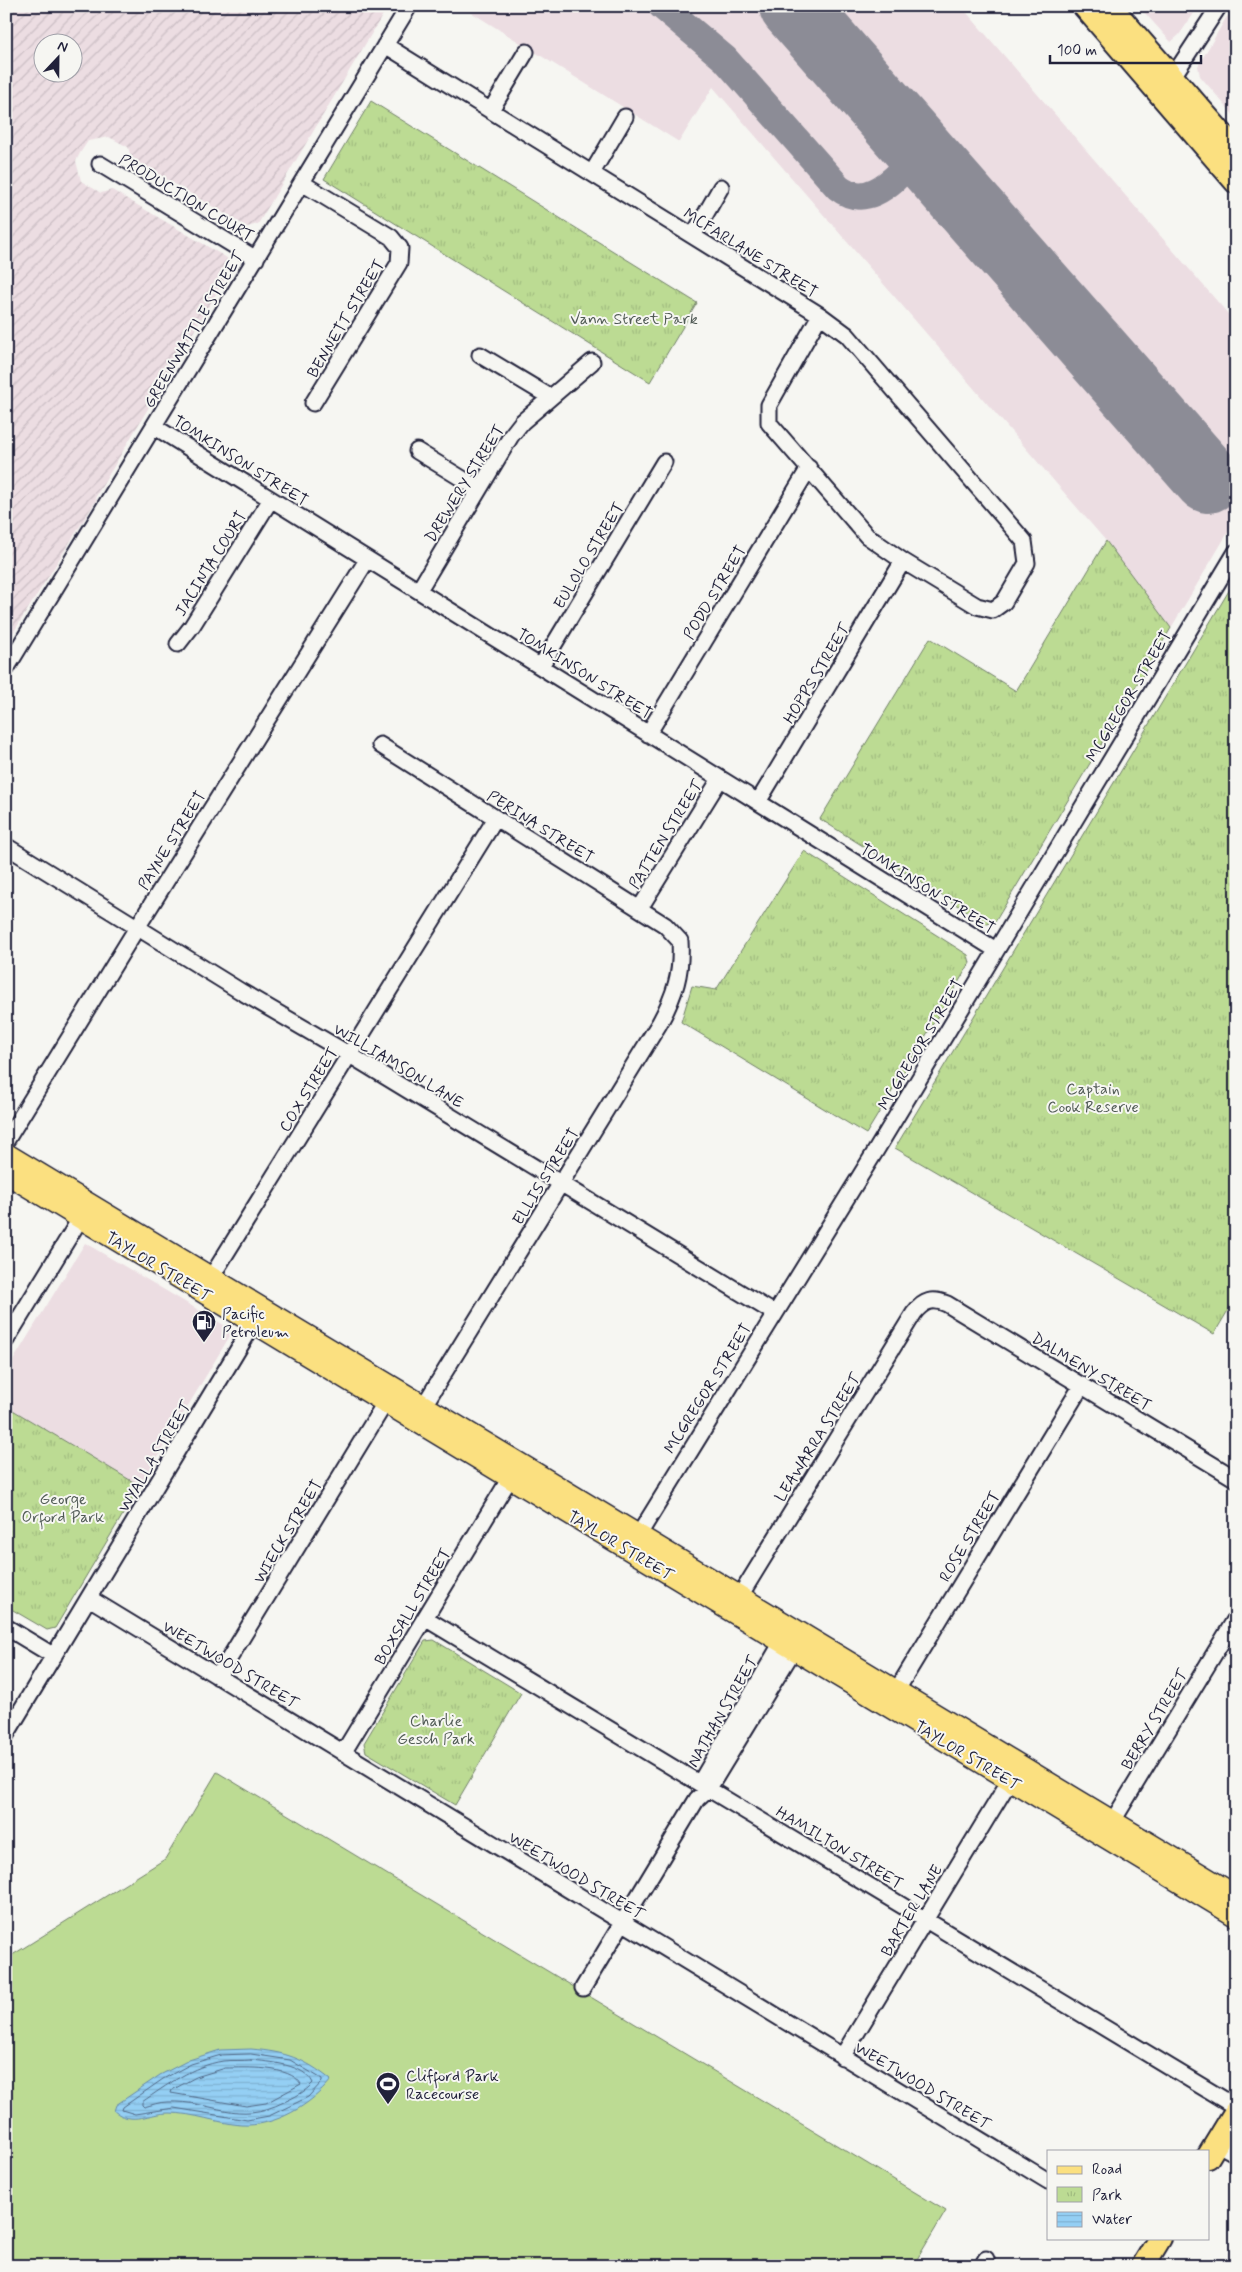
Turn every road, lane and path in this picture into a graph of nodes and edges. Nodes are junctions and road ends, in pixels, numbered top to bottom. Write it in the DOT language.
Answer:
graph roads {
  1 [pos="409,6"];
  2 [pos="1084,6"];
  3 [pos="1110,6"];
  4 [pos="1219,6"];
  5 [pos="385,45"];
  6 [pos="526,52"];
  7 [pos="1166,86"];
  8 [pos="491,110"];
  9 [pos="625,117"];
  10 [pos="1236,150"];
  11 [pos="100,164"];
  12 [pos="592,173"];
  13 [pos="1236,182"];
  14 [pos="302,183"];
  15 [pos="721,187"];
  16 [pos="693,236"];
  17 [pos="256,259"];
  18 [pos="820,316"];
  19 [pos="480,355"];
  20 [pos="592,362"];
  21 [pos="550,397"];
  22 [pos="313,403"];
  23 [pos="155,426"];
  24 [pos="417,451"];
  25 [pos="664,462"];
  26 [pos="809,468"];
  27 [pos="479,489"];
  28 [pos="271,499"];
  29 [pos="1236,552"];
  30 [pos="367,560"];
  31 [pos="904,561"];
  32 [pos="419,590"];
  33 [pos="178,644"];
  34 [pos="541,666"];
  35 [pos="6,669"];
  36 [pos="648,734"];
  37 [pos="380,745"];
  38 [pos="720,779"];
  39 [pos="758,802"];
  40 [pos="496,818"];
  41 [pos="6,846"];
  42 [pos="640,908"];
  43 [pos="138,926"];
  44 [pos="680,941"];
  45 [pos="996,950"];
  46 [pos="350,1055"];
  47 [pos="6,1142"];
  48 [pos="6,1154"];
  49 [pos="6,1174"];
  50 [pos="561,1184"];
  51 [pos="80,1219"];
  52 [pos="212,1276"];
  53 [pos="928,1300"];
  54 [pos="774,1313"];
  55 [pos="12,1316"];
  56 [pos="254,1323"];
  57 [pos="6,1340"];
  58 [pos="1082,1385"];
  59 [pos="385,1403"];
  60 [pos="419,1413"];
  61 [pos="510,1478"];
  62 [pos="1236,1479"];
  63 [pos="634,1542"];
  64 [pos="740,1596"];
  65 [pos="89,1598"];
  66 [pos="425,1618"];
  67 [pos="1236,1618"];
  68 [pos="6,1627"];
  69 [pos="788,1645"];
  70 [pos="54,1656"];
  71 [pos="218,1677"];
  72 [pos="892,1698"];
  73 [pos="6,1735"];
  74 [pos="343,1753"];
  75 [pos="1010,1780"];
  76 [pos="704,1786"];
  77 [pos="1108,1830"];
  78 [pos="1236,1895"];
  79 [pos="1236,1917"];
  80 [pos="926,1919"];
  81 [pos="622,1923"];
  82 [pos="583,1988"];
  83 [pos="842,2057"];
  84 [pos="1236,2107"];
  85 [pos="1236,2111"];
  86 [pos="1212,2150"];
  87 [pos="1236,2154"];
  88 [pos="1047,2180"];
  89 [pos="1153,2241"];
  90 [pos="1143,2266"];
  1 -- 5 [label="street, GREENWATTLE STREET"];
  2 -- 7 [label="highway"];
  3 -- 7 [label="highway"];
  4 -- 7 [label="street"];
  5 -- 8 [label="street, MCFARLANE STREET"];
  5 -- 14 [label="street, GREENWATTLE STREET"];
  6 -- 8 [label="street"];
  7 -- 10 [label="highway"];
  7 -- 13 [label="highway"];
  8 -- 12 [label="street, MCFARLANE STREET"];
  9 -- 12 [label="street"];
  11 -- 17 [label="street, PRODUCTION COURT"];
  12 -- 16 [label="street, MCFARLANE STREET"];
  14 -- 17 [label="street, GREENWATTLE STREET"];
  14 -- 22 [label="street, BENNETT STREET"];
  15 -- 16 [label="street"];
  16 -- 18 [label="street, MCFARLANE STREET"];
  17 -- 23 [label="street, GREENWATTLE STREET"];
  18 -- 26 [label="street"];
  18 -- 31 [label="street, MCFARLANE STREET"];
  19 -- 21 [label="street"];
  20 -- 21 [label="street, DREWERY STREET"];
  21 -- 27 [label="street, DREWERY STREET"];
  23 -- 28 [label="street, TOMKINSON STREET"];
  23 -- 35 [label="street, GREENWATTLE STREET"];
  24 -- 27 [label="street"];
  25 -- 34 [label="street, EULOLO STREET"];
  26 -- 31 [label="street"];
  26 -- 36 [label="street, PODD STREET"];
  27 -- 32 [label="street, DREWERY STREET"];
  28 -- 30 [label="street, TOMKINSON STREET"];
  28 -- 33 [label="street, JACINTA COURT"];
  29 -- 45 [label="street, MCGREGOR STREET"];
  30 -- 32 [label="street, TOMKINSON STREET"];
  30 -- 43 [label="street, PAYNE STREET"];
  31 -- 39 [label="street, HOPPS STREET"];
  32 -- 34 [label="street, TOMKINSON STREET"];
  34 -- 36 [label="street, TOMKINSON STREET"];
  36 -- 38 [label="street, TOMKINSON STREET"];
  37 -- 40 [label="street, PERINA STREET"];
  38 -- 39 [label="street, TOMKINSON STREET"];
  38 -- 42 [label="street, PATTEN STREET"];
  39 -- 45 [label="street, TOMKINSON STREET"];
  40 -- 42 [label="street, PERINA STREET"];
  40 -- 46 [label="street, COX STREET"];
  41 -- 43 [label="street, WILLIAMSON LANE"];
  42 -- 44 [label="street, PERINA STREET"];
  43 -- 46 [label="street, WILLIAMSON LANE"];
  43 -- 47 [label="street, PAYNE STREET"];
  44 -- 50 [label="street, ELLIS STREET"];
  45 -- 54 [label="street, MCGREGOR STREET"];
  46 -- 50 [label="street, WILLIAMSON LANE"];
  46 -- 52 [label="street, COX STREET"];
  48 -- 52 [label="main road, TAYLOR STREET"];
  49 -- 51 [label="main road, TAYLOR STREET"];
  50 -- 54 [label="street, WILLIAMSON LANE"];
  50 -- 60 [label="street, ELLIS STREET"];
  51 -- 55 [label="street"];
  51 -- 56 [label="main road, TAYLOR STREET"];
  52 -- 56 [label="main road"];
  52 -- 60 [label="main road, TAYLOR STREET"];
  53 -- 58 [label="street, DALMENY STREET"];
  53 -- 64 [label="street, LEAWARRA STREET"];
  54 -- 63 [label="street, MCGREGOR STREET"];
  55 -- 57 [label="street"];
  56 -- 59 [label="main road, TAYLOR STREET"];
  56 -- 65 [label="street, WYALLA STREET"];
  58 -- 62 [label="street, DALMENY STREET"];
  58 -- 72 [label="street, ROSE STREET"];
  59 -- 60 [label="main road, TAYLOR STREET"];
  59 -- 71 [label="street, WIECK STREET"];
  60 -- 61 [label="main road, TAYLOR STREET"];
  60 -- 63 [label="main road, TAYLOR STREET"];
  61 -- 63 [label="main road, TAYLOR STREET"];
  61 -- 66 [label="street, BOXSALL STREET"];
  63 -- 64 [label="main road, TAYLOR STREET"];
  63 -- 69 [label="main road, TAYLOR STREET"];
  64 -- 72 [label="main road, TAYLOR STREET"];
  65 -- 70 [label="street, WYALLA STREET"];
  65 -- 71 [label="street, WEETWOOD STREET"];
  66 -- 74 [label="street, BOXSALL STREET"];
  66 -- 76 [label="street, HAMILTON STREET"];
  67 -- 77 [label="street, BERRY STREET"];
  68 -- 70 [label="street"];
  69 -- 72 [label="main road, TAYLOR STREET"];
  69 -- 76 [label="street, NATHAN STREET"];
  70 -- 73 [label="street, WYALLA STREET"];
  71 -- 74 [label="street, WEETWOOD STREET"];
  72 -- 75 [label="main road, TAYLOR STREET"];
  72 -- 77 [label="main road, TAYLOR STREET"];
  74 -- 81 [label="street, WEETWOOD STREET"];
  75 -- 77 [label="main road, TAYLOR STREET"];
  75 -- 80 [label="street, BARTER LANE"];
  76 -- 80 [label="street, HAMILTON STREET"];
  76 -- 81 [label="street, NATHAN STREET"];
  77 -- 78 [label="main road, TAYLOR STREET"];
  77 -- 79 [label="main road, TAYLOR STREET"];
  80 -- 83 [label="street, BARTER LANE"];
  80 -- 84 [label="street, HAMILTON STREET"];
  81 -- 82 [label="street, NATHAN STREET"];
  81 -- 83 [label="street, WEETWOOD STREET"];
  83 -- 88 [label="street, WEETWOOD STREET"];
  85 -- 86 [label="highway"];
  86 -- 87 [label="street"];
  89 -- 90 [label="highway"];
}
